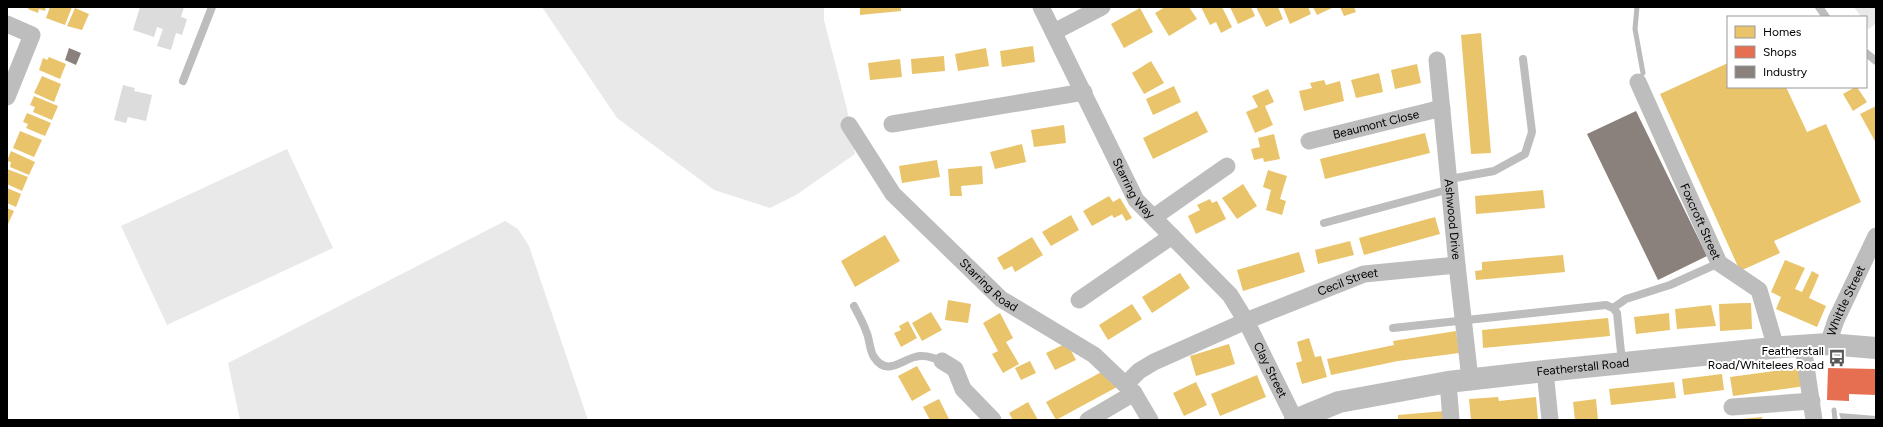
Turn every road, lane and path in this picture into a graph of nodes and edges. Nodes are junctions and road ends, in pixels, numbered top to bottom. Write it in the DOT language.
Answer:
graph roads {
  1 [pos="212,7"];
  2 [pos="1041,7"];
  3 [pos="1102,7"];
  4 [pos="1819,7"];
  5 [pos="1825,16"];
  6 [pos="7,24"];
  7 [pos="1054,32"];
  8 [pos="1867,54"];
  9 [pos="1523,59"];
  10 [pos="1437,60"];
  11 [pos="1876,61"];
  12 [pos="183,81"];
  13 [pos="1638,82"];
  14 [pos="1084,92"];
  15 [pos="7,96"];
  16 [pos="1442,108"];
  17 [pos="892,124"];
  18 [pos="849,125"];
  19 [pos="1309,141"];
  20 [pos="1227,166"];
  21 [pos="1450,184"];
  22 [pos="1154,217"];
  23 [pos="1324,223"];
  24 [pos="1172,236"];
  25 [pos="1876,236"];
  26 [pos="1719,263"];
  27 [pos="1457,265"];
  28 [pos="1079,300"];
  29 [pos="854,306"];
  30 [pos="1613,308"];
  31 [pos="1464,319"];
  32 [pos="1246,321"];
  33 [pos="1393,328"];
  34 [pos="1828,344"];
  35 [pos="1804,346"];
  36 [pos="1776,348"];
  37 [pos="1876,348"];
  38 [pos="942,361"];
  39 [pos="1622,363"];
  40 [pos="1545,371"];
  41 [pos="1470,379"];
  42 [pos="1448,382"];
  43 [pos="1130,389"];
  44 [pos="1812,401"];
  45 [pos="1732,407"];
  46 [pos="993,420"];
  47 [pos="1088,420"];
  48 [pos="1150,420"];
  49 [pos="1295,420"];
  50 [pos="1451,420"];
  51 [pos="1550,420"];
  52 [pos="1814,420"];
  1 -- 12 [label="lane"];
  2 -- 7 [label="street, Starring Way"];
  3 -- 7 [label="street"];
  4 -- 5 [label="lane"];
  6 -- 15 [label="street"];
  7 -- 14 [label="street, Starring Way"];
  8 -- 11 [label="lane"];
  9 -- 21 [label="lane"];
  10 -- 16 [label="street, Ashwood Drive"];
  13 -- 26 [label="street, Foxcroft Street"];
  14 -- 17 [label="street"];
  14 -- 22 [label="street, Starring Way"];
  16 -- 19 [label="street, Beaumont Close"];
  16 -- 21 [label="street, Ashwood Drive"];
  18 -- 43 [label="street, Starring Road"];
  20 -- 22 [label="street"];
  21 -- 23 [label="lane"];
  21 -- 27 [label="street, Ashwood Drive"];
  22 -- 24 [label="street, Starring Way"];
  24 -- 28 [label="street"];
  24 -- 32 [label="street, Starring Way"];
  25 -- 34 [label="street, Whittle Street"];
  26 -- 30 [label="lane"];
  26 -- 36 [label="street, Foxcroft Street"];
  27 -- 31 [label="street, Ashwood Drive"];
  27 -- 32 [label="street, Cecil Street"];
  29 -- 38 [label="lane"];
  30 -- 31 [label="lane"];
  30 -- 39 [label="lane"];
  31 -- 33 [label="lane"];
  31 -- 41 [label="street, Ashwood Drive"];
  32 -- 43 [label="street, Cecil Street"];
  32 -- 49 [label="street, Clay Street"];
  34 -- 35 [label="highway, Featherstall Road"];
  34 -- 37 [label="highway, Featherstall Road"];
  35 -- 36 [label="highway, Featherstall Road"];
  35 -- 44 [label="street"];
  36 -- 39 [label="highway, Featherstall Road"];
  38 -- 46 [label="street"];
  39 -- 40 [label="highway, Featherstall Road"];
  40 -- 41 [label="highway, Featherstall Road"];
  40 -- 51 [label="street"];
  41 -- 42 [label="highway, Featherstall Road"];
  42 -- 49 [label="highway, Featherstall Road"];
  42 -- 50 [label="street"];
  43 -- 47 [label="street, Cecil Street"];
  43 -- 48 [label="street, Starring Road"];
  44 -- 45 [label="street"];
  44 -- 52 [label="street"];
}
